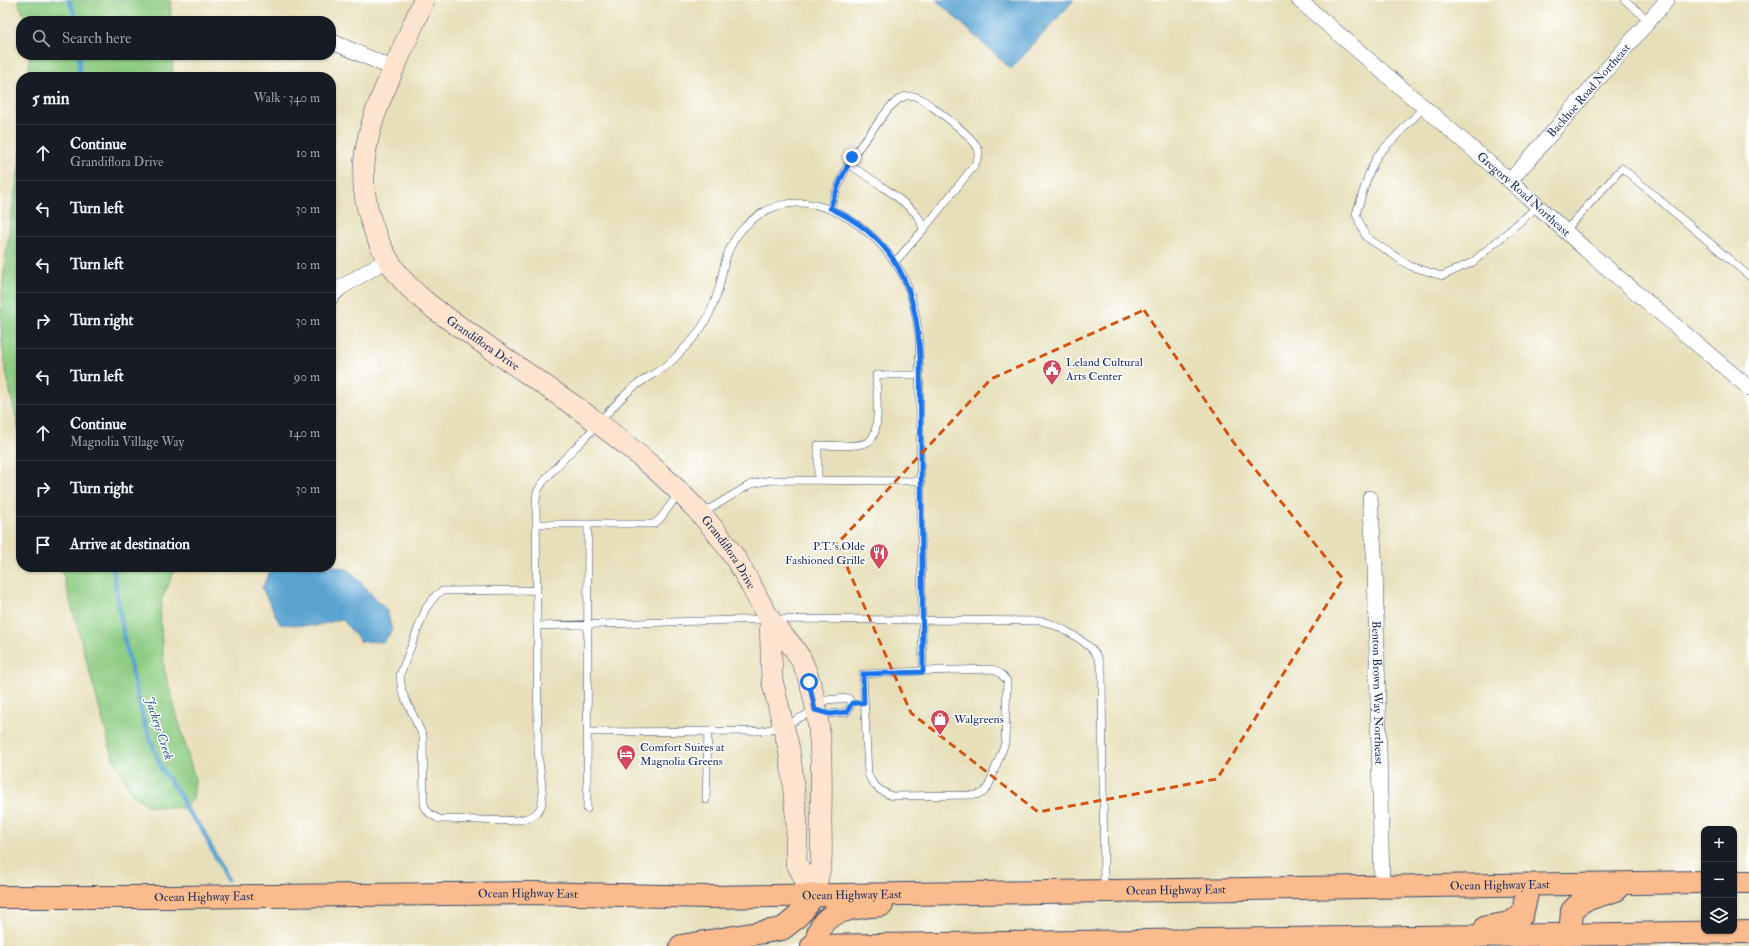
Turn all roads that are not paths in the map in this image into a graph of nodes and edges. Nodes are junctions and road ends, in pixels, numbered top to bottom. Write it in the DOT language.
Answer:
graph roads {
  1 [pos="424,0"];
  2 [pos="1299,0"];
  3 [pos="1625,0"];
  4 [pos="1667,0"];
  5 [pos="1649,21"];
  6 [pos="336,43"];
  7 [pos="394,68"];
  8 [pos="1424,107"];
  9 [pos="848,165"];
  10 [pos="1510,181"];
  11 [pos="1538,206"];
  12 [pos="830,208"];
  13 [pos="923,230"];
  14 [pos="1566,231"];
  15 [pos="388,259"];
  16 [pos="895,262"];
  17 [pos="1749,276"];
  18 [pos="336,292"];
  19 [pos="919,375"];
  20 [pos="1749,388"];
  21 [pos="598,424"];
  22 [pos="818,481"];
  23 [pos="920,481"];
  24 [pos="680,492"];
  25 [pos="1370,498"];
  26 [pos="701,514"];
  27 [pos="536,524"];
  28 [pos="588,524"];
  29 [pos="536,590"];
  30 [pos="770,619"];
  31 [pos="922,620"];
  32 [pos="588,625"];
  33 [pos="537,626"];
  34 [pos="923,672"];
  35 [pos="852,703"];
  36 [pos="864,703"];
  37 [pos="815,710"];
  38 [pos="784,726"];
  39 [pos="708,731"];
  40 [pos="587,732"];
  41 [pos="706,800"];
  42 [pos="587,809"];
  43 [pos="1701,882"];
  44 [pos="1737,882"];
  45 [pos="1749,882"];
  46 [pos="1638,883"];
  47 [pos="1528,885"];
  48 [pos="1382,887"];
  49 [pos="1104,891"];
  50 [pos="971,892"];
  51 [pos="813,895"];
  52 [pos="0,897"];
  53 [pos="1749,932"];
  54 [pos="1570,935"];
  55 [pos="1405,937"];
  56 [pos="681,946"];
  57 [pos="812,946"];
  58 [pos="816,946"];
  1 -- 7 [label="street, Grandiflora Drive"];
  2 -- 8 [label="street, Gregory Road Northeast"];
  3 -- 5 [label="lane"];
  4 -- 5 [label="street, Backhoe Road Northeast"];
  5 -- 10 [label="street, Backhoe Road Northeast"];
  6 -- 7 [label="street"];
  7 -- 15 [label="street, Grandiflora Drive"];
  8 -- 10 [label="street, Gregory Road Northeast"];
  8 -- 11 [label="lane"];
  9 -- 12 [label="lane"];
  9 -- 13 [label="lane"];
  9 -- 13 [label="lane"];
  10 -- 11 [label="street, Gregory Road Northeast"];
  11 -- 14 [label="street, Gregory Road Northeast"];
  12 -- 16 [label="lane"];
  12 -- 21 [label="lane"];
  13 -- 16 [label="lane"];
  14 -- 17 [label="lane"];
  14 -- 20 [label="street, Gregory Road Northeast"];
  15 -- 18 [label="street"];
  15 -- 21 [label="street, Grandiflora Drive"];
  16 -- 19 [label="lane"];
  19 -- 22 [label="lane"];
  19 -- 23 [label="lane"];
  21 -- 24 [label="street, Grandiflora Drive"];
  21 -- 27 [label="lane"];
  22 -- 23 [label="lane"];
  22 -- 26 [label="lane"];
  23 -- 31 [label="lane"];
  24 -- 26 [label="street, Grandiflora Drive"];
  24 -- 28 [label="lane"];
  25 -- 48 [label="street, Benton Brown Way Northeast"];
  26 -- 30 [label="street, Grandiflora Drive"];
  27 -- 28 [label="lane"];
  27 -- 29 [label="lane"];
  28 -- 32 [label="lane"];
  29 -- 33 [label="lane"];
  29 -- 33 [label="lane"];
  30 -- 31 [label="lane"];
  30 -- 32 [label="lane"];
  30 -- 37 [label="street, Grandiflora Drive"];
  30 -- 38 [label="street, Grandiflora Drive"];
  31 -- 34 [label="lane"];
  31 -- 49 [label="lane"];
  32 -- 33 [label="lane"];
  32 -- 40 [label="lane"];
  34 -- 36 [label="lane"];
  34 -- 36 [label="lane"];
  35 -- 36 [label="lane"];
  35 -- 37 [label="lane"];
  35 -- 37 [label="lane"];
  37 -- 38 [label="lane"];
  37 -- 51 [label="street, Grandiflora Drive"];
  38 -- 39 [label="lane"];
  38 -- 51 [label="street, Grandiflora Drive"];
  39 -- 40 [label="lane"];
  39 -- 41 [label="lane"];
  40 -- 42 [label="lane"];
  43 -- 46 [label="highway, Ocean Highway East"];
  44 -- 45 [label="highway"];
  46 -- 47 [label="highway, Ocean Highway East"];
  46 -- 54 [label="highway"];
  47 -- 48 [label="highway, Ocean Highway East"];
  47 -- 55 [label="highway"];
  48 -- 49 [label="highway, Ocean Highway East"];
  49 -- 50 [label="highway, Ocean Highway East"];
  50 -- 51 [label="highway, Ocean Highway East"];
  50 -- 58 [label="highway"];
  51 -- 52 [label="highway, Ocean Highway East"];
  51 -- 56 [label="highway"];
  53 -- 54 [label="highway"];
  54 -- 55 [label="highway"];
  55 -- 58 [label="highway"];
  57 -- 58 [label="highway"];
}
